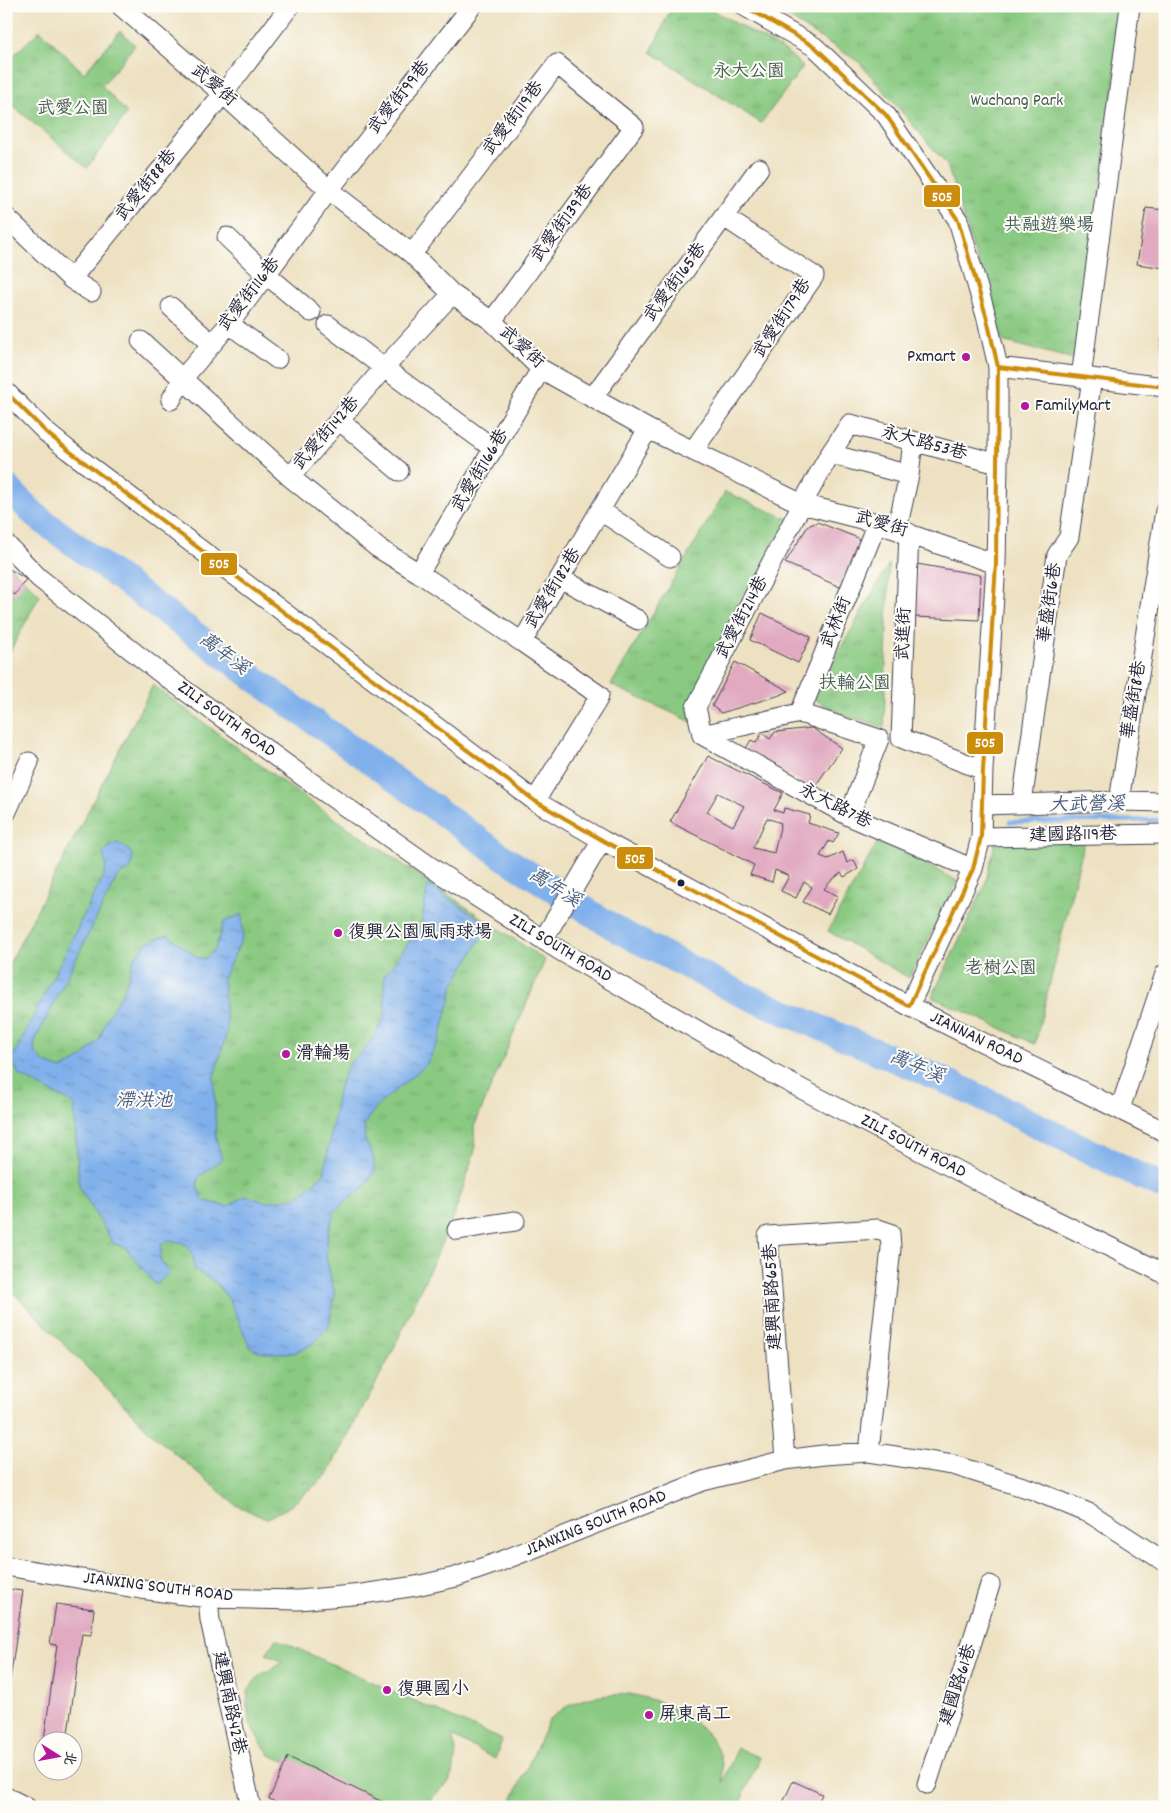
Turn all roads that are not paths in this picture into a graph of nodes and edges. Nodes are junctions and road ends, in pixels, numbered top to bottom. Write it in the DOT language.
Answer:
graph roads {
  1 [pos="121,6"];
  2 [pos="290,6"];
  3 [pos="472,6"];
  4 [pos="744,6"];
  5 [pos="1130,6"];
  6 [pos="223,94"];
  7 [pos="634,127"];
  8 [pos="759,168"];
  9 [pos="329,190"];
  10 [pos="6,217"];
  11 [pos="724,217"];
  12 [pos="227,237"];
  13 [pos="412,254"];
  14 [pos="267,275"];
  15 [pos="71,279"];
  16 [pos="91,292"];
  17 [pos="452,294"];
  18 [pos="171,306"];
  19 [pos="311,312"];
  20 [pos="492,321"];
  21 [pos="229,324"];
  22 [pos="328,325"];
  23 [pos="141,341"];
  24 [pos="212,344"];
  25 [pos="277,359"];
  26 [pos="998,367"];
  27 [pos="384,368"];
  28 [pos="542,369"];
  29 [pos="183,378"];
  30 [pos="1086,378"];
  31 [pos="1165,387"];
  32 [pos="6,392"];
  33 [pos="594,397"];
  34 [pos="171,400"];
  35 [pos="339,420"];
  36 [pos="850,424"];
  37 [pos="648,429"];
  38 [pos="913,441"];
  39 [pos="494,449"];
  40 [pos="693,451"];
  41 [pos="830,454"];
  42 [pos="998,464"];
  43 [pos="399,471"];
  44 [pos="909,475"];
  45 [pos="290,477"];
  46 [pos="802,504"];
  47 [pos="601,510"];
  48 [pos="1165,510"];
  49 [pos="877,523"];
  50 [pos="903,531"];
  51 [pos="6,544"];
  52 [pos="670,557"];
  53 [pos="996,564"];
  54 [pos="420,573"];
  55 [pos="560,578"];
  56 [pos="638,620"];
  57 [pos="522,642"];
  58 [pos="800,713"];
  59 [pos="702,735"];
  60 [pos="901,738"];
  61 [pos="880,739"];
  62 [pos="30,762"];
  63 [pos="983,770"];
  64 [pos="535,801"];
  65 [pos="1119,801"];
  66 [pos="1165,802"];
  67 [pos="1022,803"];
  68 [pos="982,805"];
  69 [pos="6,812"];
  70 [pos="849,816"];
  71 [pos="1165,834"];
  72 [pos="981,837"];
  73 [pos="602,840"];
  74 [pos="973,869"];
  75 [pos="548,933"];
  76 [pos="1165,974"];
  77 [pos="1161,1001"];
  78 [pos="909,1006"];
  79 [pos="1120,1109"];
  80 [pos="1165,1132"];
  81 [pos="515,1221"];
  82 [pos="457,1230"];
  83 [pos="1165,1274"];
  84 [pos="869,1452"];
  85 [pos="785,1460"];
  86 [pos="1165,1562"];
  87 [pos="6,1566"];
  88 [pos="990,1585"];
  89 [pos="208,1598"];
  90 [pos="927,1784"];
  91 [pos="6,1797"];
  92 [pos="26,1807"];
  93 [pos="251,1807"];
  1 -- 6 [label="street, 武愛街"];
  2 -- 6 [label="street, 武愛街88巷"];
  3 -- 9 [label="street, 武愛街99巷"];
  4 -- 26 [label="street"];
  5 -- 30 [label="street, 華盛街6巷"];
  6 -- 9 [label="street, 武愛街"];
  6 -- 15 [label="street, 武愛街88巷"];
  7 -- 13 [label="street, 武愛街119巷"];
  7 -- 20 [label="street, 武愛街139巷"];
  8 -- 11 [label="street, 武愛街165巷"];
  9 -- 13 [label="street, 武愛街"];
  9 -- 14 [label="street, 武愛街116巷"];
  10 -- 15 [label="street"];
  11 -- 33 [label="street, 武愛街165巷"];
  11 -- 40 [label="street, 武愛街179巷"];
  12 -- 14 [label="street"];
  13 -- 17 [label="street, 武愛街"];
  14 -- 19 [label="street"];
  14 -- 21 [label="street, 武愛街116巷"];
  15 -- 16 [label="street"];
  17 -- 20 [label="street, 武愛街"];
  17 -- 27 [label="street, 武愛街142巷"];
  18 -- 24 [label="street"];
  20 -- 28 [label="street, 武愛街"];
  21 -- 24 [label="street, 武愛街116巷"];
  21 -- 25 [label="street"];
  22 -- 27 [label="street"];
  23 -- 29 [label="street"];
  24 -- 29 [label="street, 武愛街116巷"];
  26 -- 30 [label="street"];
  26 -- 42 [label="street"];
  27 -- 35 [label="street, 武愛街142巷"];
  27 -- 39 [label="street"];
  28 -- 33 [label="street, 武愛街"];
  28 -- 39 [label="street, 武愛街166巷"];
  29 -- 34 [label="street, 武愛街116巷"];
  29 -- 45 [label="street"];
  30 -- 31 [label="street"];
  30 -- 67 [label="street, 華盛街6巷"];
  32 -- 64 [label="street, JIANNAN ROAD"];
  33 -- 37 [label="street, 武愛街"];
  35 -- 43 [label="street"];
  35 -- 45 [label="street, 武愛街142巷"];
  36 -- 38 [label="street, 永大路53巷"];
  36 -- 41 [label="street, 武愛街214巷"];
  37 -- 40 [label="street, 武愛街"];
  37 -- 47 [label="street, 武愛街182巷"];
  38 -- 42 [label="street, 永大路53巷"];
  38 -- 44 [label="street, 武進街"];
  39 -- 54 [label="street, 武愛街166巷"];
  40 -- 46 [label="street, 武愛街"];
  41 -- 44 [label="street"];
  41 -- 46 [label="street, 武愛街214巷"];
  42 -- 53 [label="street"];
  44 -- 50 [label="street, 武進街"];
  45 -- 54 [label="street, 武愛街142巷"];
  46 -- 49 [label="street, 武愛街"];
  46 -- 59 [label="street, 武愛街214巷"];
  47 -- 52 [label="street"];
  47 -- 55 [label="street, 武愛街182巷"];
  48 -- 65 [label="street, 華盛街8巷"];
  49 -- 50 [label="street, 武愛街"];
  49 -- 58 [label="street, 武林街"];
  50 -- 53 [label="street, 武愛街"];
  50 -- 60 [label="street, 武進街"];
  51 -- 75 [label="street, ZILI SOUTH ROAD"];
  53 -- 63 [label="street"];
  54 -- 57 [label="street, 武愛街182巷"];
  55 -- 56 [label="street"];
  55 -- 57 [label="street, 武愛街182巷"];
  57 -- 64 [label="street"];
  58 -- 59 [label="street"];
  58 -- 61 [label="street"];
  59 -- 70 [label="street, 永大路7巷"];
  60 -- 61 [label="street"];
  60 -- 63 [label="street"];
  61 -- 70 [label="street"];
  62 -- 69 [label="street"];
  63 -- 68 [label="street"];
  64 -- 73 [label="street, JIANNAN ROAD"];
  65 -- 66 [label="street"];
  65 -- 67 [label="street"];
  67 -- 68 [label="street"];
  68 -- 72 [label="street"];
  70 -- 74 [label="street, 永大路7巷"];
  71 -- 72 [label="street, 建國路119巷"];
  72 -- 74 [label="street"];
  73 -- 75 [label="street"];
  73 -- 78 [label="street, JIANNAN ROAD"];
  74 -- 78 [label="street"];
  75 -- 83 [label="street, ZILI SOUTH ROAD"];
  76 -- 77 [label="street"];
  77 -- 79 [label="street"];
  78 -- 79 [label="street, JIANNAN ROAD"];
  79 -- 80 [label="street, JIANNAN ROAD"];
  81 -- 82 [label="street"];
  84 -- 85 [label="street, JIANXING SOUTH ROAD"];
  84 -- 85 [label="street, 建興南路65巷"];
  84 -- 86 [label="street, JIANXING SOUTH ROAD"];
  85 -- 89 [label="street, JIANXING SOUTH ROAD"];
  87 -- 89 [label="street, JIANXING SOUTH ROAD"];
  88 -- 90 [label="street, 建國路61巷"];
  89 -- 93 [label="street, 建興南路42巷"];
  91 -- 92 [label="street"];
}
